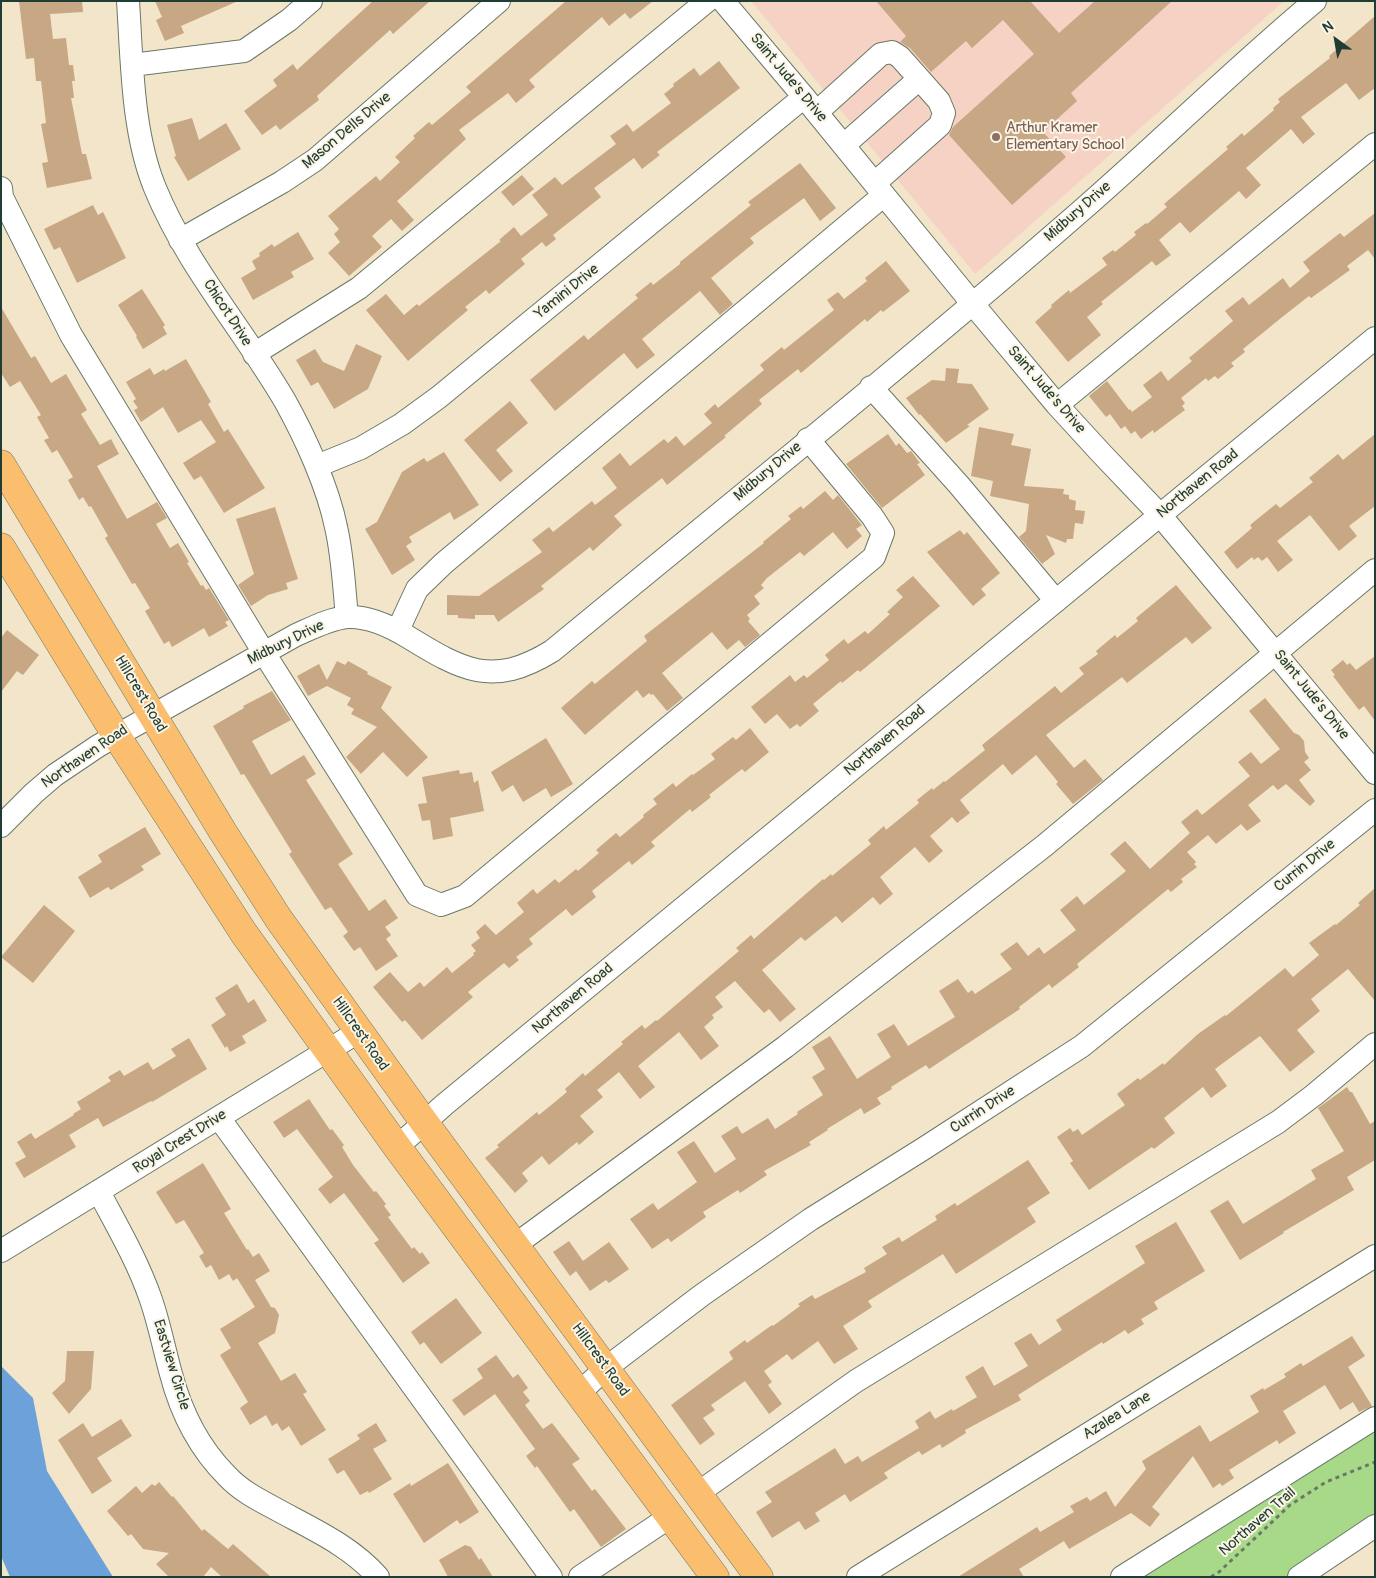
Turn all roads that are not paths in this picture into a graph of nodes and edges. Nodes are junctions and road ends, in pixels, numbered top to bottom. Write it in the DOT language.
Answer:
graph roads {
  1 [pos="128,1"];
  2 [pos="311,1"];
  3 [pos="499,1"];
  4 [pos="707,1"];
  5 [pos="723,1"];
  6 [pos="1315,1"];
  7 [pos="132,65"];
  8 [pos="920,79"];
  9 [pos="810,104"];
  10 [pos="1375,144"];
  11 [pos="844,145"];
  12 [pos="1,188"];
  13 [pos="879,189"];
  14 [pos="180,240"];
  15 [pos="972,303"];
  16 [pos="1375,338"];
  17 [pos="254,354"];
  18 [pos="870,387"];
  19 [pos="1058,405"];
  20 [pos="808,439"];
  21 [pos="1,464"];
  22 [pos="317,466"];
  23 [pos="1160,515"];
  24 [pos="1,547"];
  25 [pos="1375,570"];
  26 [pos="1056,601"];
  27 [pos="347,617"];
  28 [pos="398,630"];
  29 [pos="1276,652"];
  30 [pos="264,653"];
  31 [pos="152,714"];
  32 [pos="116,735"];
  33 [pos="1375,772"];
  34 [pos="1375,810"];
  35 [pos="1,826"];
  36 [pos="358,1032"];
  37 [pos="1375,1044"];
  38 [pos="328,1049"];
  39 [pos="219,1118"];
  40 [pos="424,1122"];
  41 [pos="397,1147"];
  42 [pos="99,1192"];
  43 [pos="515,1245"];
  44 [pos="1,1251"];
  45 [pos="1375,1256"];
  46 [pos="606,1368"];
  47 [pos="579,1393"];
  48 [pos="1375,1418"];
  49 [pos="698,1494"];
  50 [pos="671,1516"];
  51 [pos="1375,1526"];
  52 [pos="378,1577"];
  53 [pos="551,1577"];
  54 [pos="580,1577"];
  55 [pos="715,1577"];
  56 [pos="759,1577"];
  57 [pos="858,1577"];
  58 [pos="1122,1577"];
  59 [pos="1299,1577"];
  1 -- 7 [label="street, Chicot Drive"];
  2 -- 7 [label="street"];
  3 -- 14 [label="street, Mason Dells Drive"];
  4 -- 17 [label="street"];
  5 -- 9 [label="street, Saint Jude's Drive"];
  6 -- 15 [label="street, Midbury Drive"];
  7 -- 14 [label="street, Chicot Drive"];
  8 -- 9 [label="street, Yamini Drive"];
  8 -- 11 [label="street"];
  8 -- 13 [label="street"];
  9 -- 11 [label="street, Saint Jude's Drive"];
  9 -- 22 [label="street, Yamini Drive"];
  10 -- 19 [label="street"];
  11 -- 13 [label="street, Saint Jude's Drive"];
  12 -- 30 [label="street"];
  13 -- 15 [label="street, Saint Jude's Drive"];
  13 -- 28 [label="street"];
  14 -- 17 [label="street, Chicot Drive"];
  15 -- 18 [label="street, Midbury Drive"];
  15 -- 19 [label="street, Saint Jude's Drive"];
  16 -- 23 [label="street, Northaven Road"];
  17 -- 22 [label="street, Chicot Drive"];
  18 -- 20 [label="street, Midbury Drive"];
  18 -- 26 [label="street"];
  19 -- 23 [label="street, Saint Jude's Drive"];
  20 -- 28 [label="street, Midbury Drive"];
  20 -- 30 [label="street"];
  21 -- 31 [label="main road, Hillcrest Road"];
  22 -- 27 [label="street, Chicot Drive"];
  23 -- 26 [label="street, Northaven Road"];
  23 -- 29 [label="street, Saint Jude's Drive"];
  24 -- 32 [label="main road"];
  25 -- 29 [label="street"];
  26 -- 40 [label="street, Northaven Road"];
  27 -- 28 [label="street, Midbury Drive"];
  27 -- 30 [label="street, Midbury Drive"];
  29 -- 33 [label="street, Saint Jude's Drive"];
  29 -- 43 [label="street"];
  30 -- 31 [label="street, Midbury Drive"];
  31 -- 32 [label="street, Northaven Road"];
  31 -- 36 [label="main road, Hillcrest Road"];
  32 -- 35 [label="street, Northaven Road"];
  32 -- 38 [label="main road"];
  34 -- 46 [label="street, Currin Drive"];
  36 -- 38 [label="street, Royal Crest Drive"];
  36 -- 40 [label="main road, Hillcrest Road"];
  37 -- 49 [label="street"];
  38 -- 39 [label="street, Royal Crest Drive"];
  38 -- 41 [label="main road"];
  39 -- 42 [label="street, Royal Crest Drive"];
  39 -- 53 [label="street"];
  40 -- 41 [label="street, Northaven Road"];
  40 -- 43 [label="main road, Hillcrest Road"];
  41 -- 47 [label="main road"];
  42 -- 44 [label="street, Royal Crest Drive"];
  42 -- 52 [label="street, Eastview Circle"];
  43 -- 46 [label="main road, Hillcrest Road"];
  45 -- 57 [label="street, Azalea Lane"];
  46 -- 47 [label="street, Currin Drive"];
  46 -- 49 [label="main road, Hillcrest Road"];
  47 -- 50 [label="main road"];
  48 -- 58 [label="street"];
  49 -- 56 [label="main road, Hillcrest Road"];
  50 -- 54 [label="street"];
  50 -- 55 [label="main road"];
  51 -- 59 [label="street"];
}
